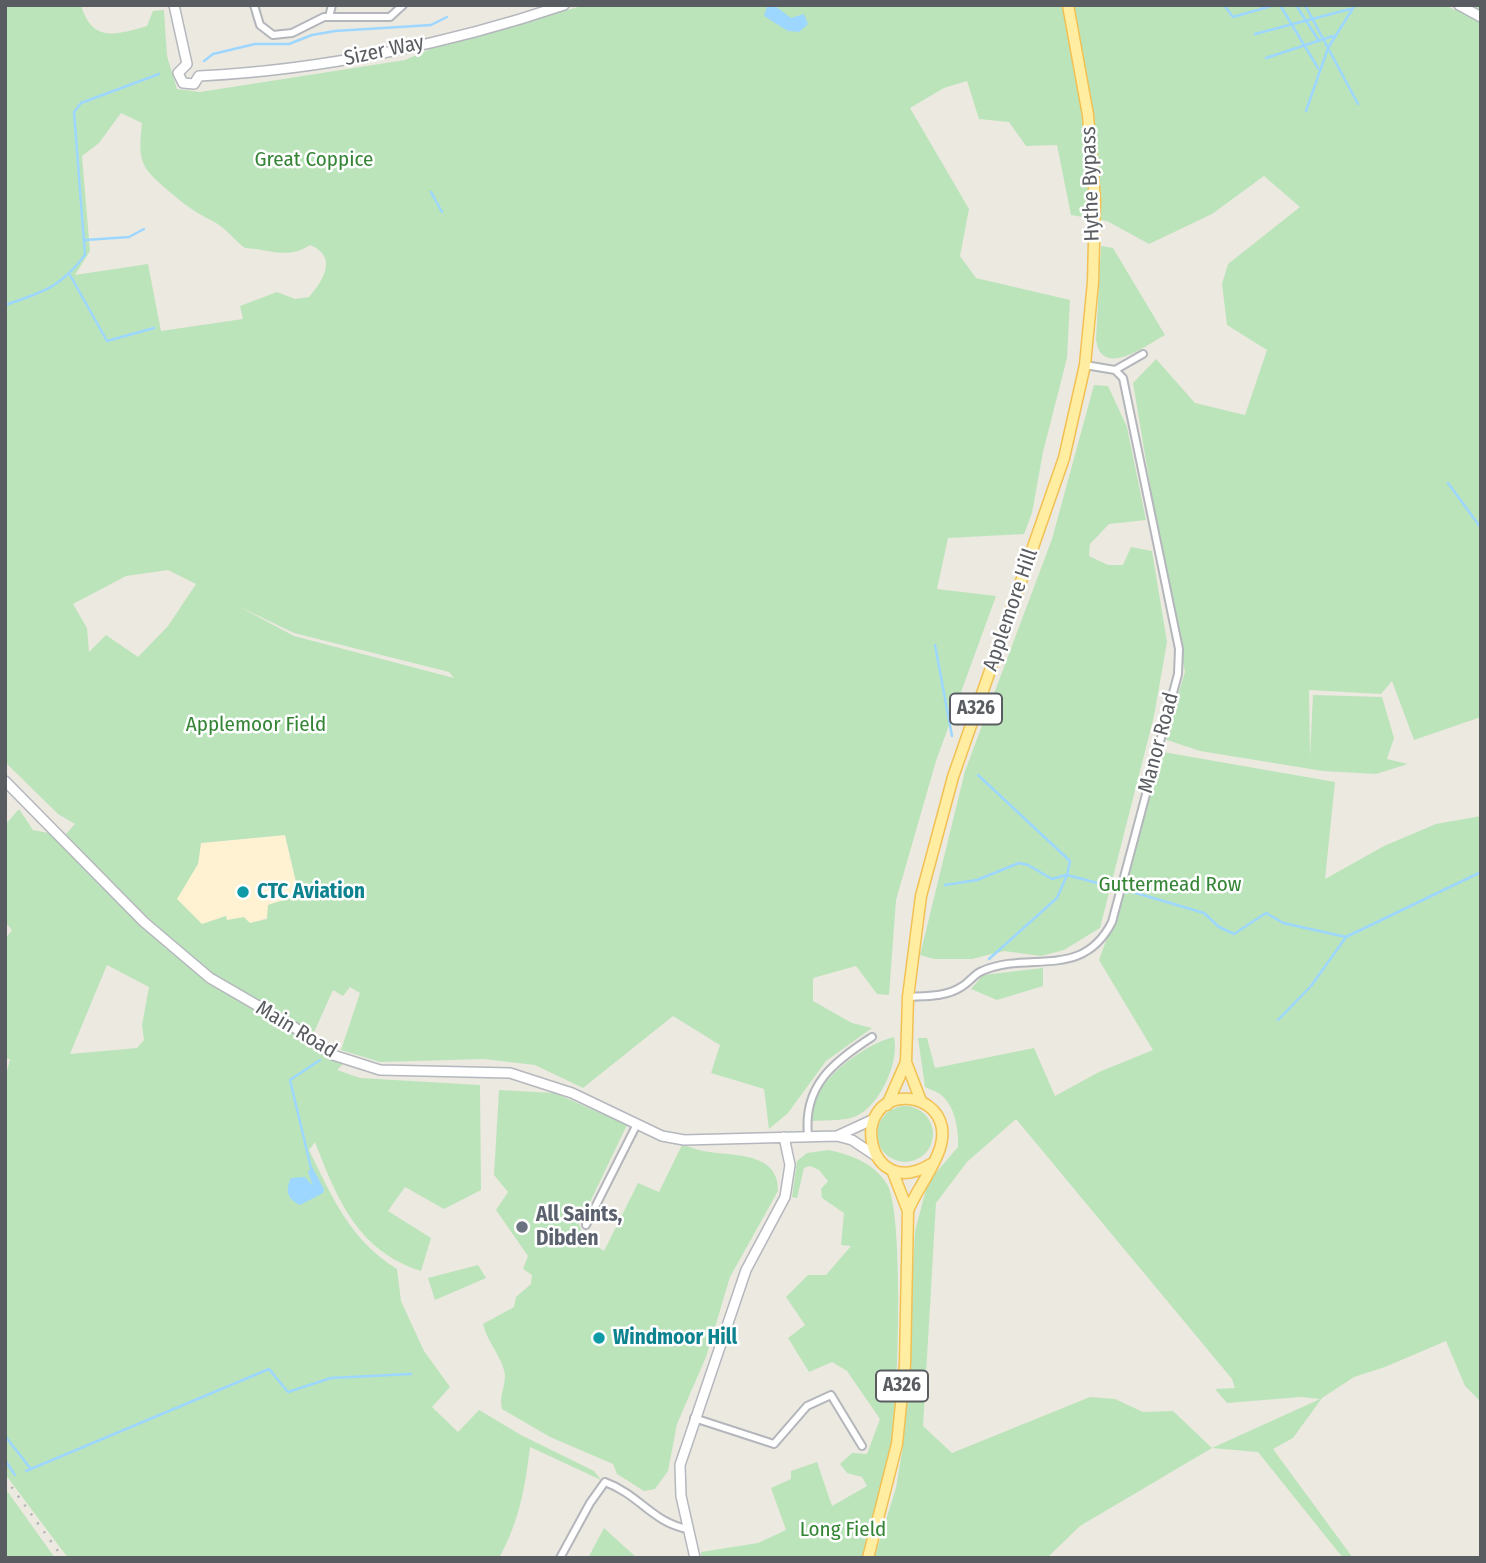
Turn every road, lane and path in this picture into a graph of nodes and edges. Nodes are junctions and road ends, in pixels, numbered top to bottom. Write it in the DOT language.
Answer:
graph roads {
  1 [pos="174,5"];
  2 [pos="254,5"];
  3 [pos="331,5"];
  4 [pos="403,5"];
  5 [pos="565,5"];
  6 [pos="1068,5"];
  7 [pos="1460,5"];
  8 [pos="329,17"];
  9 [pos="1481,17"];
  10 [pos="187,64"];
  11 [pos="199,76"];
  12 [pos="1143,354"];
  13 [pos="1085,365"];
  14 [pos="1115,370"];
  15 [pos="5,781"];
  16 [pos="908,997"];
  17 [pos="872,1037"];
  18 [pos="906,1062"];
  19 [pos="921,1101"];
  20 [pos="887,1105"];
  21 [pos="874,1119"];
  22 [pos="637,1124"];
  23 [pos="808,1136"];
  24 [pos="837,1136"];
  25 [pos="784,1137"];
  26 [pos="876,1156"];
  27 [pos="931,1164"];
  28 [pos="892,1170"];
  29 [pos="908,1211"];
  30 [pos="586,1225"];
  31 [pos="694,1418"];
  32 [pos="862,1446"];
  33 [pos="688,1529"];
  34 [pos="560,1558"];
  35 [pos="695,1558"];
  36 [pos="868,1558"];
  1 -- 10 [label="street"];
  2 -- 8 [label="street"];
  3 -- 8 [label="street"];
  4 -- 8 [label="street"];
  5 -- 11 [label="street, Sizer Way"];
  6 -- 13 [label="main road, Hythe Bypass / A326"];
  7 -- 9 [label="street"];
  10 -- 11 [label="street"];
  10 -- 11 [label="street"];
  12 -- 14 [label="street"];
  13 -- 14 [label="street"];
  13 -- 16 [label="main road, Applemore Hill / A326"];
  14 -- 16 [label="street, Manor Road"];
  15 -- 22 [label="street, Main Road"];
  16 -- 18 [label="main road, Applemore Hill / A326"];
  17 -- 23 [label="street"];
  18 -- 19 [label="main road, Applemore Hill / A326"];
  18 -- 20 [label="main road, Applemore Hill / A326"];
  19 -- 20 [label="main road"];
  19 -- 27 [label="main road"];
  20 -- 21 [label="main road"];
  21 -- 24 [label="street, Main Road"];
  21 -- 26 [label="main road"];
  22 -- 25 [label="street, Main Road"];
  22 -- 30 [label="street"];
  23 -- 24 [label="street, Main Road"];
  23 -- 25 [label="street, Main Road"];
  24 -- 26 [label="street, Main Road"];
  25 -- 31 [label="street"];
  26 -- 28 [label="main road"];
  27 -- 28 [label="main road"];
  27 -- 29 [label="main road, A326"];
  28 -- 29 [label="main road, A326"];
  29 -- 36 [label="main road, A326"];
  31 -- 32 [label="street"];
  31 -- 33 [label="street"];
  33 -- 34 [label="street"];
  33 -- 35 [label="street"];
}
